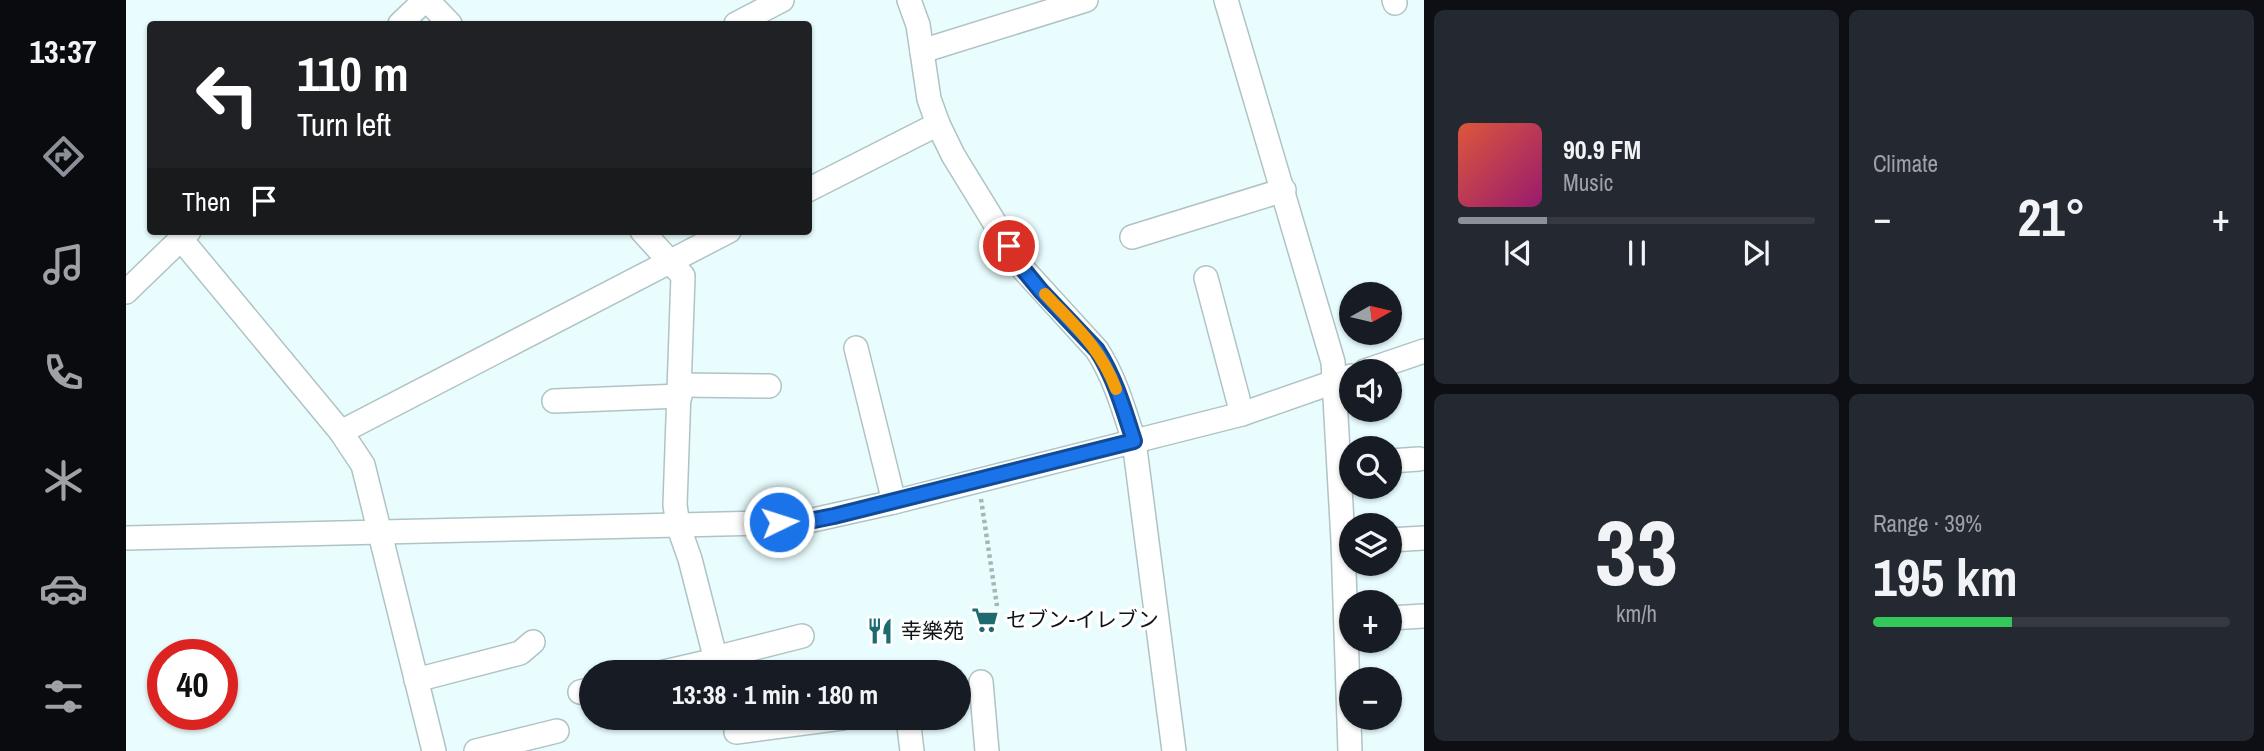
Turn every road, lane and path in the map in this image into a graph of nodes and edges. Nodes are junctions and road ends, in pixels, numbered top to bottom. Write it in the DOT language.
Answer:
graph roads {
  1 [pos="426,0"];
  2 [pos="782,0"];
  3 [pos="909,0"];
  4 [pos="1086,0"];
  5 [pos="1226,0"];
  6 [pos="403,21"];
  7 [pos="447,21"];
  8 [pos="742,21"];
  9 [pos="922,51"];
  10 [pos="938,124"];
  11 [pos="812,188"];
  12 [pos="1284,190"];
  13 [pos="185,235"];
  14 [pos="646,235"];
  15 [pos="721,235"];
  16 [pos="1132,237"];
  17 [pos="670,261"];
  18 [pos="1206,278"];
  19 [pos="126,292"];
  20 [pos="1424,351"];
  21 [pos="1400,359"];
  22 [pos="866,360"];
  23 [pos="1339,372"];
  24 [pos="1339,379"];
  25 [pos="769,386"];
  26 [pos="680,391"];
  27 [pos="554,401"];
  28 [pos="1242,414"];
  29 [pos="341,432"];
  30 [pos="1134,441"];
  31 [pos="1419,459"];
  32 [pos="1402,460"];
  33 [pos="981,499"];
  34 [pos="894,502"];
  35 [pos="678,525"];
  36 [pos="379,531"];
  37 [pos="126,538"];
  38 [pos="1424,538"];
  39 [pos="1402,539"];
  40 [pos="997,606"];
  41 [pos="1424,616"];
  42 [pos="1402,617"];
  43 [pos="802,636"];
  44 [pos="533,642"];
  45 [pos="1349,653"];
  46 [pos="716,660"];
  47 [pos="726,660"];
  48 [pos="416,680"];
  49 [pos="981,682"];
  50 [pos="558,730"];
  51 [pos="762,730"];
  52 [pos="909,730"];
  53 [pos="736,734"];
  54 [pos="434,751"];
  55 [pos="476,751"];
  56 [pos="912,751"];
  57 [pos="987,751"];
  58 [pos="1174,751"];
  59 [pos="1350,751"];
  1 -- 6 [label="street"];
  1 -- 7 [label="street"];
  2 -- 8 [label="street"];
  3 -- 9 [label="street"];
  4 -- 9 [label="street"];
  5 -- 12 [label="street"];
  9 -- 10 [label="street"];
  10 -- 11 [label="street"];
  10 -- 30 [label="street"];
  12 -- 16 [label="street"];
  12 -- 23 [label="street"];
  13 -- 19 [label="street"];
  13 -- 29 [label="street"];
  14 -- 17 [label="street"];
  15 -- 17 [label="street"];
  17 -- 26 [label="street"];
  17 -- 29 [label="street"];
  18 -- 28 [label="street"];
  20 -- 21 [label="street"];
  22 -- 34 [label="street"];
  24 -- 28 [label="street"];
  25 -- 26 [label="street"];
  26 -- 27 [label="street"];
  26 -- 35 [label="street"];
  28 -- 30 [label="street"];
  29 -- 36 [label="street"];
  30 -- 34 [label="street"];
  30 -- 58 [label="street"];
  31 -- 32 [label="street"];
  33 -- 40 [label="path"];
  34 -- 35 [label="street"];
  35 -- 36 [label="street"];
  35 -- 46 [label="street"];
  36 -- 37 [label="street"];
  36 -- 48 [label="street"];
  38 -- 39 [label="street"];
  41 -- 42 [label="street"];
  43 -- 47 [label="street"];
  44 -- 48 [label="street"];
  45 -- 59 [label="street"];
  48 -- 54 [label="street"];
  49 -- 57 [label="street"];
  50 -- 55 [label="street"];
  51 -- 53 [label="street"];
  52 -- 56 [label="street"];
}
